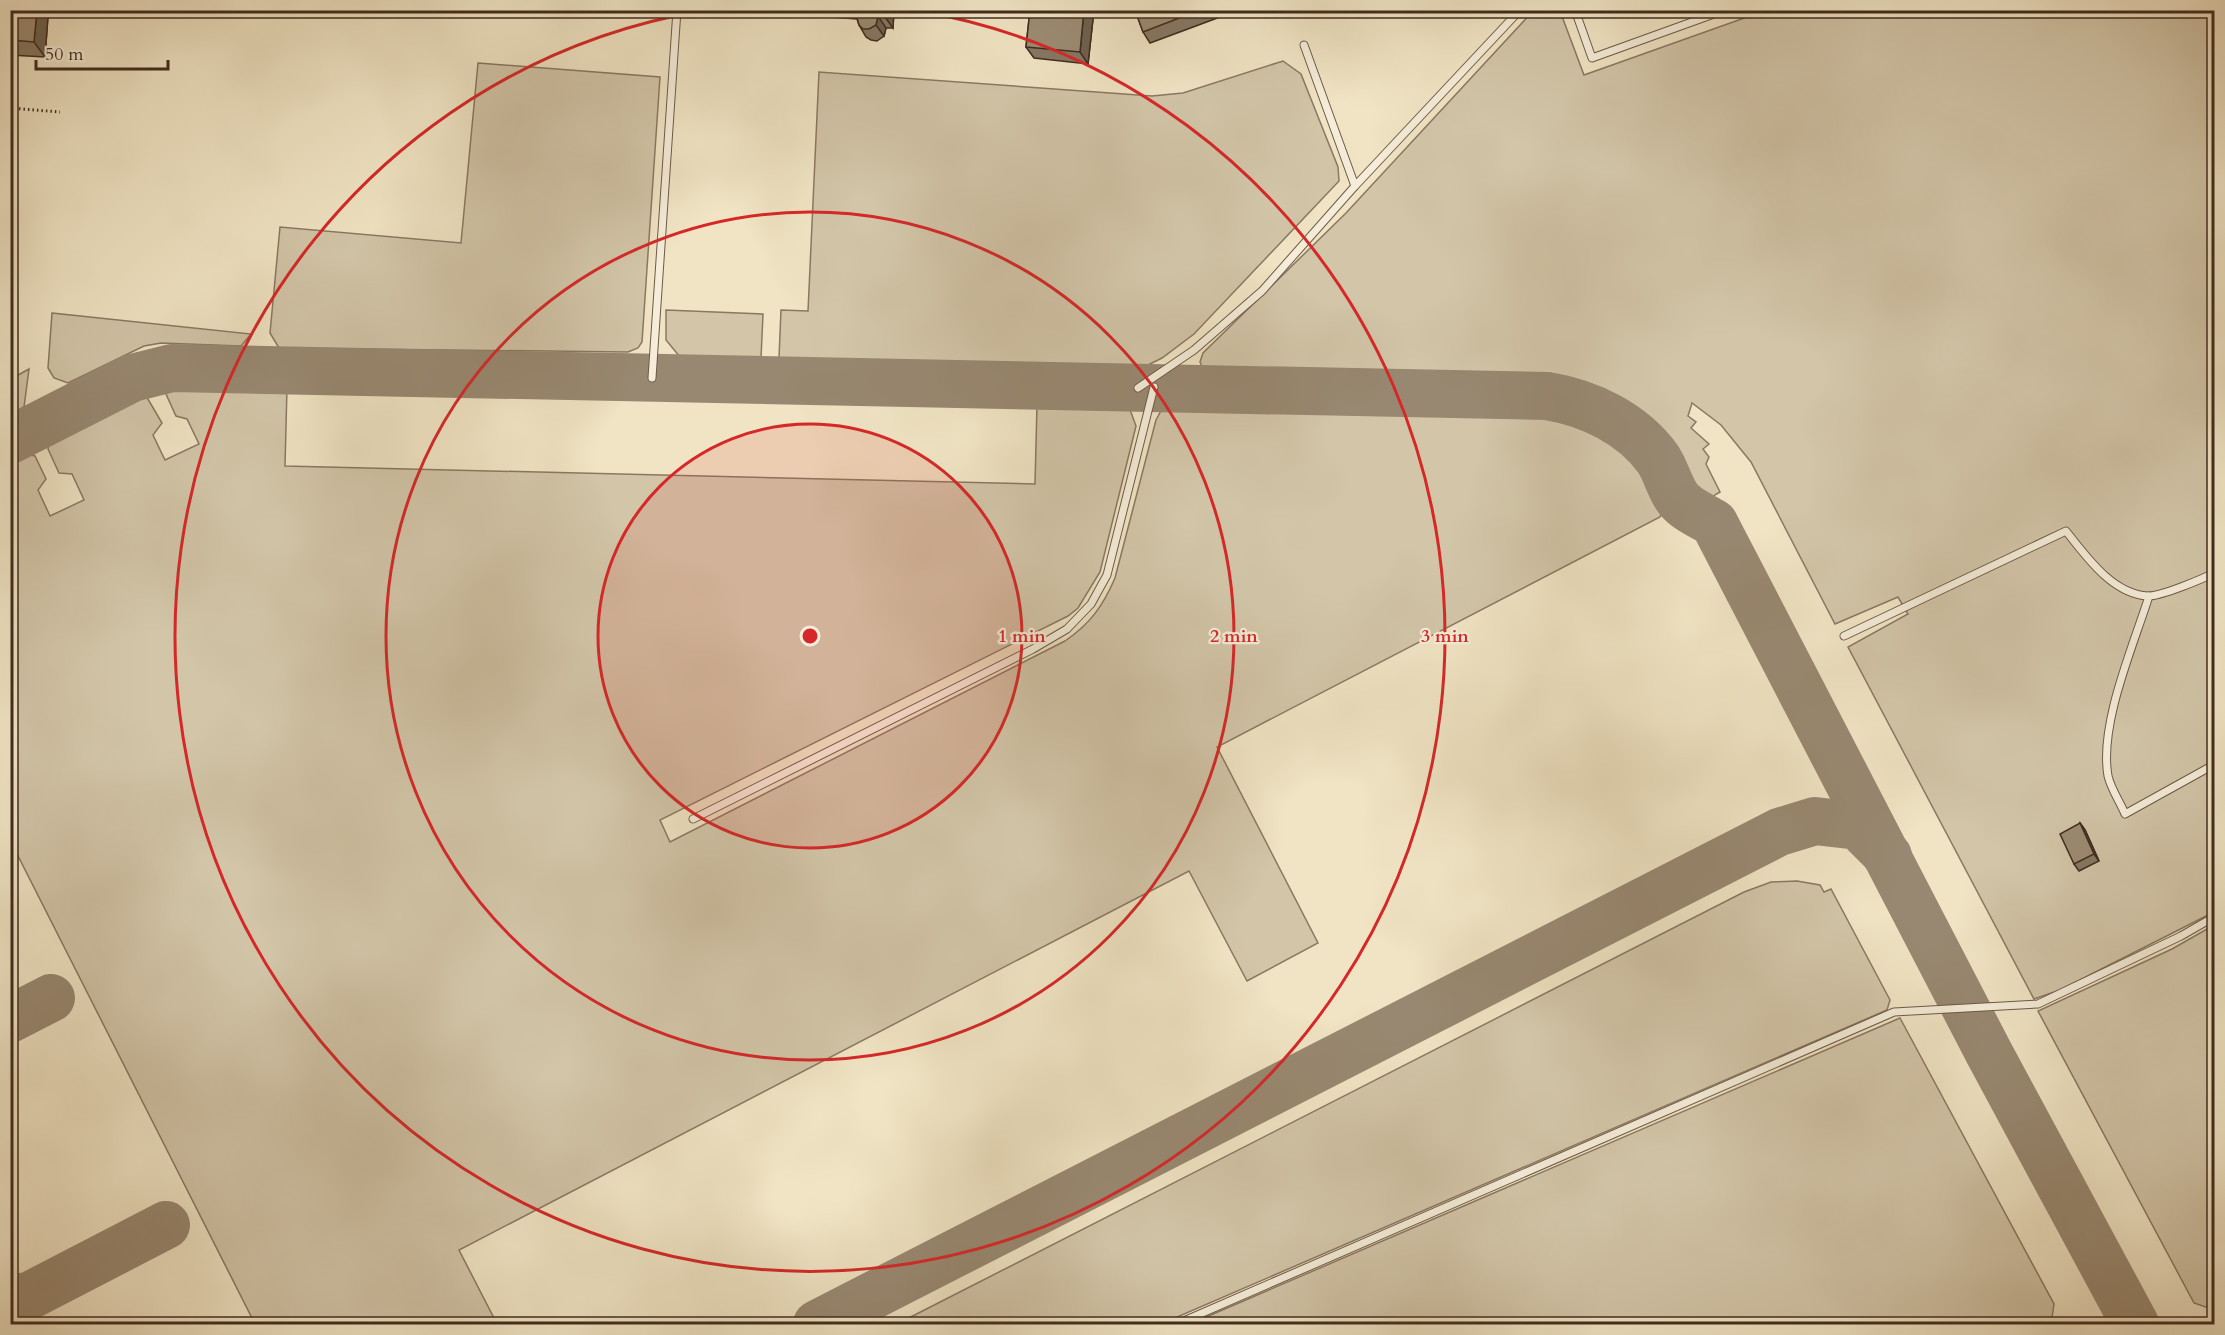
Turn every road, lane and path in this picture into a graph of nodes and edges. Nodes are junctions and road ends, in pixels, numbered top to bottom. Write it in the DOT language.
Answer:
graph roads {
  1 [pos="677,10"];
  2 [pos="1520,10"];
  3 [pos="1575,10"];
  4 [pos="1725,10"];
  5 [pos="1304,45"];
  6 [pos="10,108"];
  7 [pos="60,112"];
  8 [pos="1355,186"];
  9 [pos="652,378"];
  10 [pos="1154,387"];
  11 [pos="1138,388"];
  12 [pos="2214,573"];
  13 [pos="2149,596"];
  14 [pos="1844,636"];
  15 [pos="2208,768"];
  16 [pos="693,819"];
  17 [pos="2214,917"];
  18 [pos="1177,1324"];
  1 -- 9 [label="lane"];
  2 -- 8 [label="lane"];
  3 -- 4 [label="lane"];
  5 -- 8 [label="lane"];
  6 -- 7 [label="path"];
  8 -- 11 [label="lane"];
  10 -- 16 [label="lane"];
  12 -- 13 [label="lane"];
  13 -- 14 [label="lane"];
  13 -- 15 [label="lane"];
  17 -- 18 [label="lane"];
}
